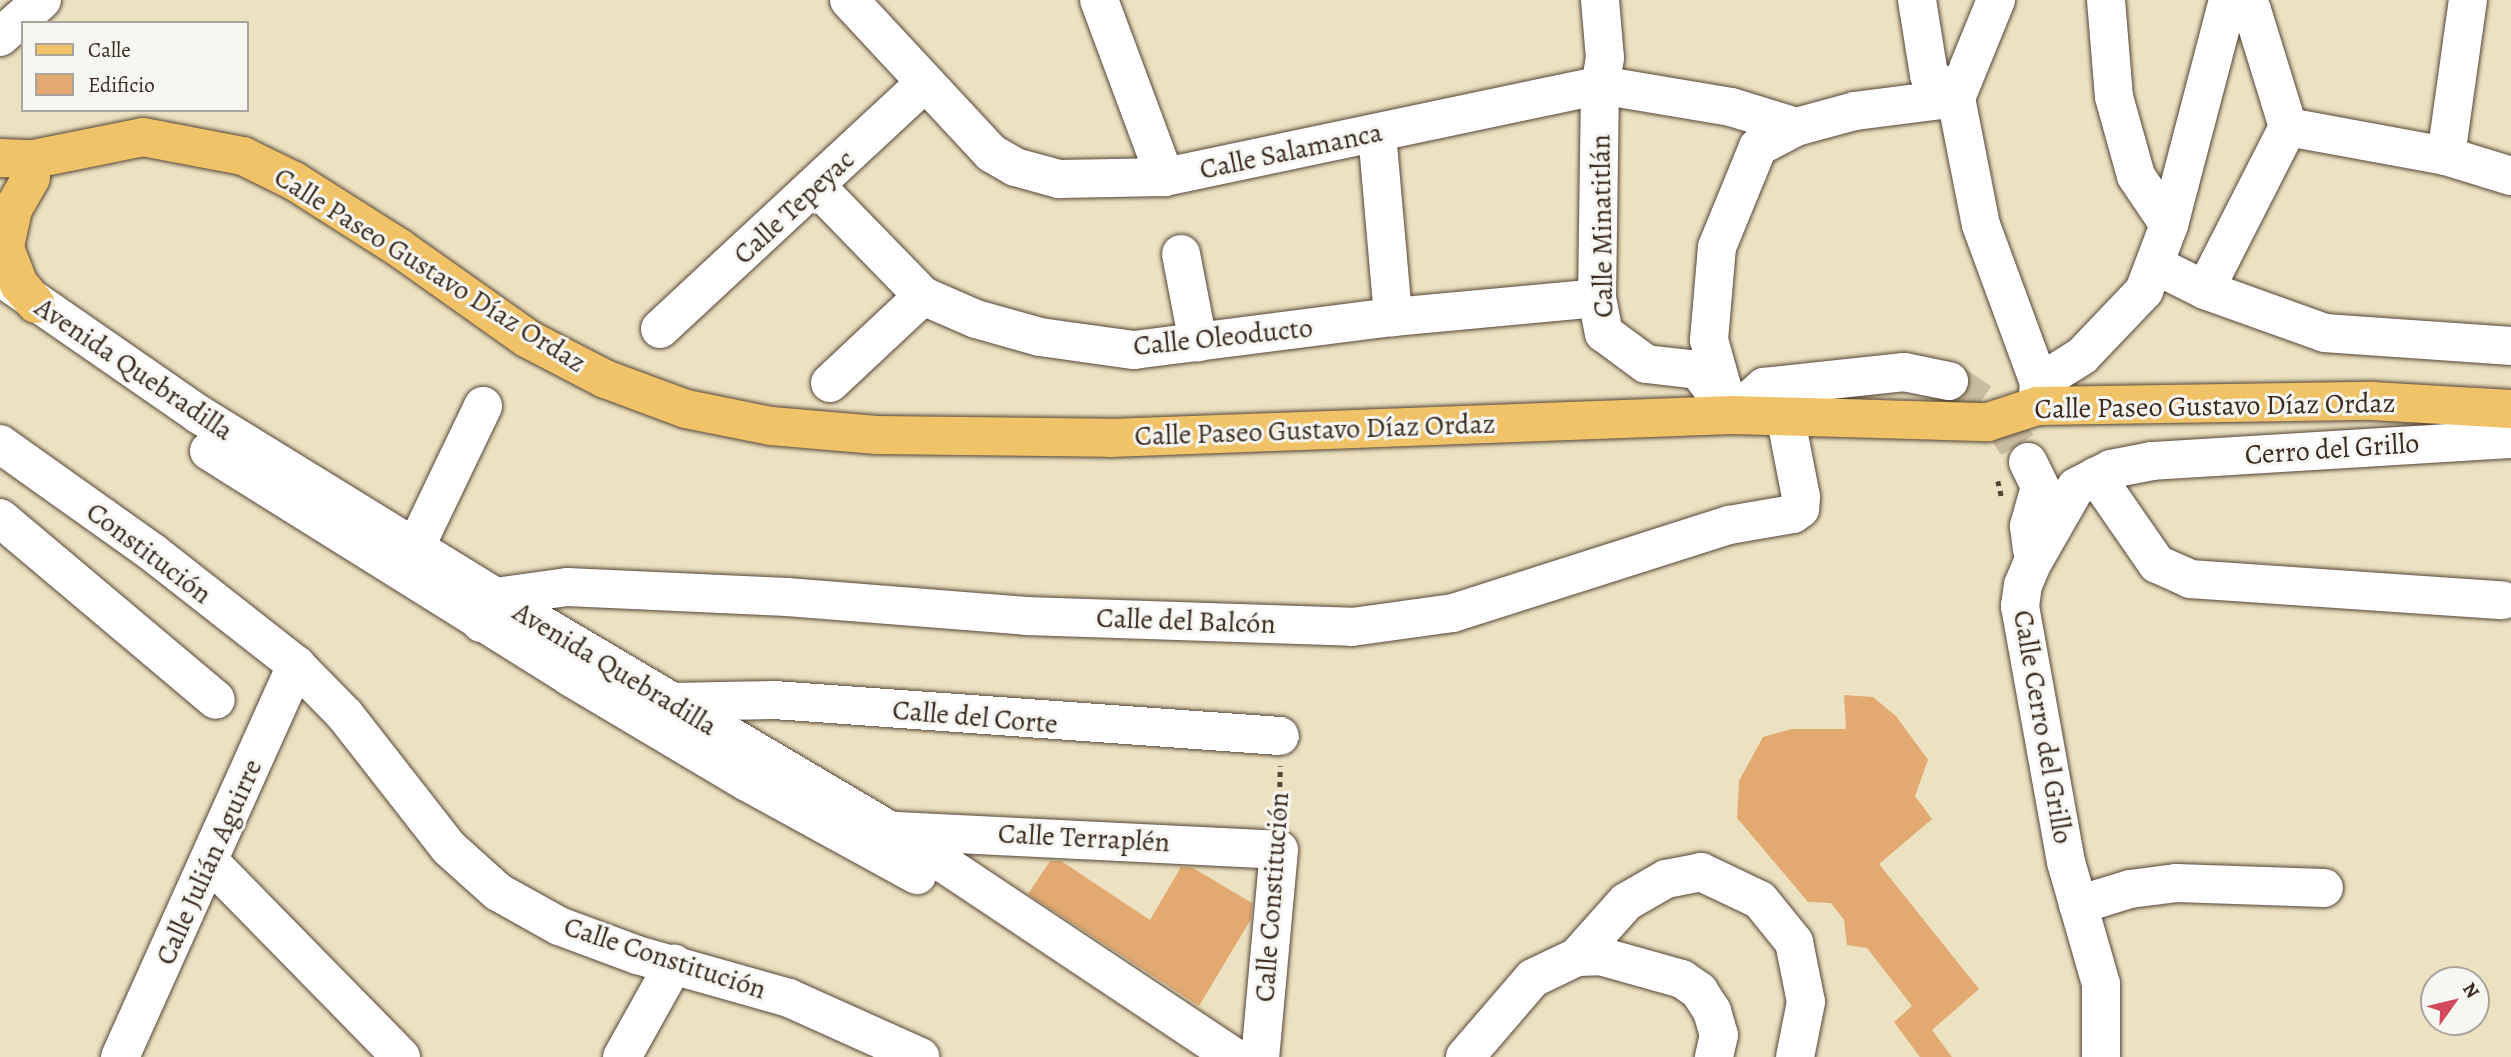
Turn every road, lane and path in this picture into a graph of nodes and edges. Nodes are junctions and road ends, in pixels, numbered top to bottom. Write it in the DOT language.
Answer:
graph roads {
  1 [pos="43,0"];
  2 [pos="849,0"];
  3 [pos="1099,0"];
  4 [pos="1600,0"];
  5 [pos="1917,0"];
  6 [pos="1996,0"];
  7 [pos="2106,0"];
  8 [pos="2228,0"];
  9 [pos="2243,0"];
  10 [pos="2468,0"];
  11 [pos="0,37"];
  12 [pos="925,83"];
  13 [pos="1600,85"];
  14 [pos="1956,98"];
  15 [pos="1796,127"];
  16 [pos="2288,127"];
  17 [pos="1377,133"];
  18 [pos="2446,156"];
  19 [pos="10,174"];
  20 [pos="2511,176"];
  21 [pos="1164,177"];
  22 [pos="817,187"];
  23 [pos="2169,225"];
  24 [pos="1181,254"];
  25 [pos="2155,265"];
  26 [pos="0,276"];
  27 [pos="2205,290"];
  28 [pos="923,296"];
  29 [pos="1597,298"];
  30 [pos="18,305"];
  31 [pos="1393,317"];
  32 [pos="660,329"];
  33 [pos="1198,342"];
  34 [pos="2511,346"];
  35 [pos="1949,381"];
  36 [pos="830,383"];
  37 [pos="2038,395"];
  38 [pos="483,406"];
  39 [pos="2511,409"];
  40 [pos="1732,415"];
  41 [pos="1786,420"];
  42 [pos="2511,439"];
  43 [pos="0,444"];
  44 [pos="2028,461"];
  45 [pos="2152,461"];
  46 [pos="2096,476"];
  47 [pos="0,518"];
  48 [pos="408,560"];
  49 [pos="2034,562"];
  50 [pos="2502,600"];
  51 [pos="488,610"];
  52 [pos="296,665"];
  53 [pos="216,700"];
  54 [pos="671,702"];
  55 [pos="1280,736"];
  56 [pos="889,831"];
  57 [pos="1279,849"];
  58 [pos="210,862"];
  59 [pos="2323,888"];
  60 [pos="2078,905"];
  61 [pos="1577,957"];
  62 [pos="674,964"];
  63 [pos="383,1050"];
  64 [pos="120,1057"];
  65 [pos="622,1057"];
  66 [pos="920,1057"];
  67 [pos="1201,1057"];
  68 [pos="1234,1057"];
  69 [pos="1260,1057"];
  70 [pos="1465,1057"];
  71 [pos="1714,1057"];
  72 [pos="1795,1057"];
  73 [pos="2101,1057"];
  1 -- 11 [label="street"];
  2 -- 12 [label="street, Calle Salamanca"];
  3 -- 21 [label="street"];
  4 -- 13 [label="street, Calle Minatitlán"];
  5 -- 14 [label="street"];
  6 -- 14 [label="street"];
  7 -- 23 [label="street"];
  8 -- 23 [label="street"];
  9 -- 16 [label="street"];
  10 -- 18 [label="street"];
  12 -- 21 [label="street, Calle Salamanca"];
  12 -- 22 [label="street, Calle Tepeyac"];
  13 -- 15 [label="street, Calle Salamanca"];
  13 -- 17 [label="street, Calle Salamanca"];
  13 -- 29 [label="street, Calle Minatitlán"];
  14 -- 15 [label="street"];
  14 -- 37 [label="street"];
  15 -- 40 [label="street"];
  16 -- 18 [label="street"];
  16 -- 27 [label="street"];
  17 -- 21 [label="street, Calle Salamanca"];
  17 -- 31 [label="street"];
  18 -- 20 [label="street"];
  19 -- 30 [label="main road"];
  19 -- 40 [label="main road, Calle Paseo Gustavo Díaz Ordaz"];
  22 -- 28 [label="street, Calle Oleoducto"];
  22 -- 32 [label="street, Calle Tepeyac"];
  23 -- 25 [label="street"];
  24 -- 33 [label="street"];
  25 -- 27 [label="street"];
  25 -- 37 [label="street"];
  26 -- 30 [label="street, Avenida Quebradilla"];
  27 -- 34 [label="street"];
  28 -- 33 [label="street, Calle Oleoducto"];
  28 -- 36 [label="street"];
  29 -- 31 [label="street, Calle Oleoducto"];
  29 -- 40 [label="street, Calle Minatitlán"];
  30 -- 48 [label="street, Avenida Quebradilla"];
  31 -- 33 [label="street, Calle Oleoducto"];
  35 -- 40 [label="street"];
  37 -- 39 [label="main road, Calle Paseo Gustavo Díaz Ordaz"];
  37 -- 41 [label="main road, Calle Paseo Gustavo Díaz Ordaz"];
  38 -- 48 [label="street"];
  40 -- 41 [label="main road, Calle Paseo Gustavo Díaz Ordaz"];
  41 -- 51 [label="street, Calle del Balcón"];
  42 -- 45 [label="street, Cerro del Grillo"];
  43 -- 52 [label="street, Constitución"];
  44 -- 49 [label="street"];
  45 -- 46 [label="street, Calle Cerro del Grillo"];
  46 -- 49 [label="street, Calle Cerro del Grillo"];
  46 -- 50 [label="street"];
  47 -- 53 [label="street"];
  48 -- 51 [label="street, Avenida Quebradilla"];
  49 -- 60 [label="street, Calle Cerro del Grillo"];
  51 -- 54 [label="street, Avenida Quebradilla"];
  51 -- 67 [label="street, Avenida Quebradilla"];
  52 -- 58 [label="street, Calle Julián Aguirre"];
  52 -- 62 [label="street, Calle Constitución"];
  54 -- 55 [label="street, Calle del Corte"];
  54 -- 56 [label="street, Avenida Quebradilla"];
  55 -- 57 [label="path, Calle Constitución"];
  56 -- 57 [label="street, Calle Terraplén"];
  56 -- 68 [label="street, Avenida Quebradilla"];
  57 -- 69 [label="street, Calle Constitución"];
  58 -- 63 [label="street"];
  58 -- 64 [label="street, Calle Julián Aguirre"];
  59 -- 60 [label="street"];
  60 -- 73 [label="street, Calle Cerro del Grillo"];
  61 -- 70 [label="street"];
  61 -- 71 [label="street"];
  61 -- 72 [label="street"];
  62 -- 65 [label="street"];
  62 -- 66 [label="street, Calle Constitución"];
}
